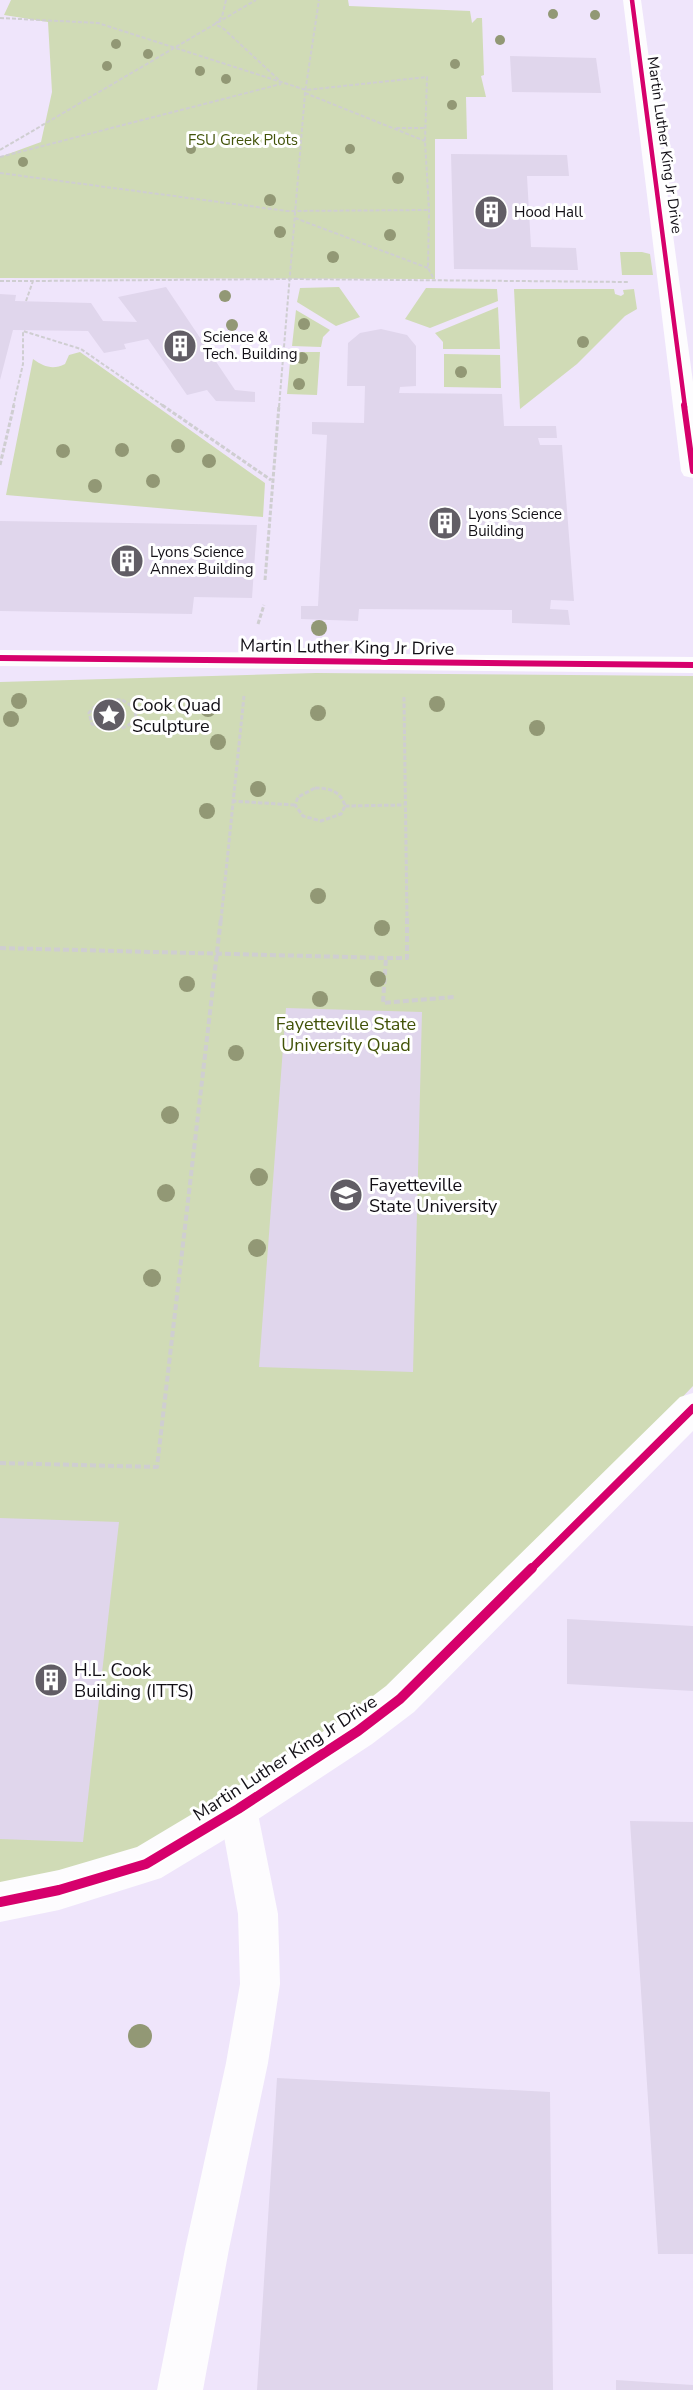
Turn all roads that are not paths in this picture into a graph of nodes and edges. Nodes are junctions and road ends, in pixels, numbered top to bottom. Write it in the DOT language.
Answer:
graph roads {
  1 [pos="632,0"];
  2 [pos="693,471"];
  3 [pos="0,658"];
  4 [pos="693,664"];
  5 [pos="693,1408"];
  6 [pos="238,1809"];
  7 [pos="0,1902"];
  8 [pos="180,2390"];
  1 -- 2 [label="street, Martin Luther King Jr Drive"];
  3 -- 4 [label="street, Martin Luther King Jr Drive"];
  5 -- 6 [label="street, Martin Luther King Jr Drive"];
  6 -- 7 [label="street, Martin Luther King Jr Drive"];
  6 -- 8 [label="lane"];
}
